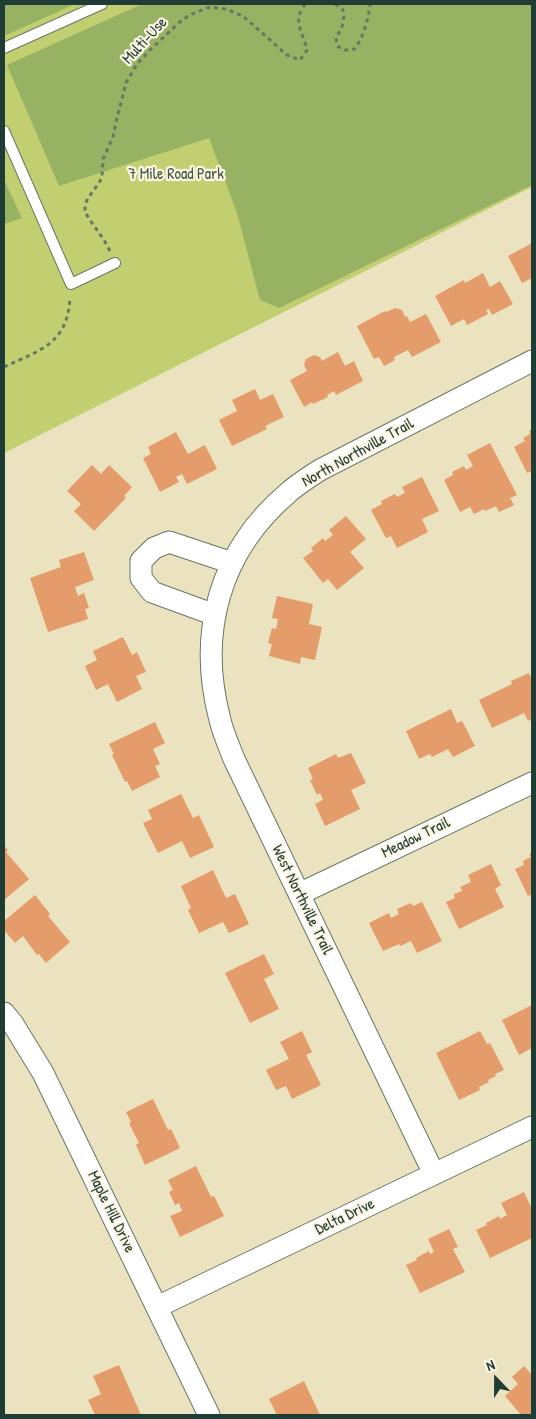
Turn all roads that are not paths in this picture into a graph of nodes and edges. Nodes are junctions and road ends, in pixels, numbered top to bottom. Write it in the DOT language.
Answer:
graph roads {
  1 [pos="102,4"];
  2 [pos="4,48"];
  3 [pos="4,131"];
  4 [pos="115,263"];
  5 [pos="532,361"];
  6 [pos="232,563"];
  7 [pos="222,587"];
  8 [pos="214,615"];
  9 [pos="532,782"];
  10 [pos="299,894"];
  11 [pos="4,1013"];
  12 [pos="532,1127"];
  13 [pos="434,1174"];
  14 [pos="157,1307"];
  15 [pos="209,1415"];
  1 -- 2 [label="lane"];
  3 -- 4 [label="lane"];
  5 -- 6 [label="street, North Northville Trail"];
  6 -- 7 [label="street, North Northville Trail"];
  6 -- 8 [label="street"];
  7 -- 8 [label="street, West Northville Trail"];
  8 -- 10 [label="street, West Northville Trail"];
  9 -- 10 [label="street, Meadow Trail"];
  10 -- 13 [label="street, West Northville Trail"];
  11 -- 14 [label="street, Maple Hill Drive"];
  12 -- 13 [label="street, Delta Drive"];
  13 -- 14 [label="street, Delta Drive"];
  14 -- 15 [label="street, Maple Hill Drive"];
}
